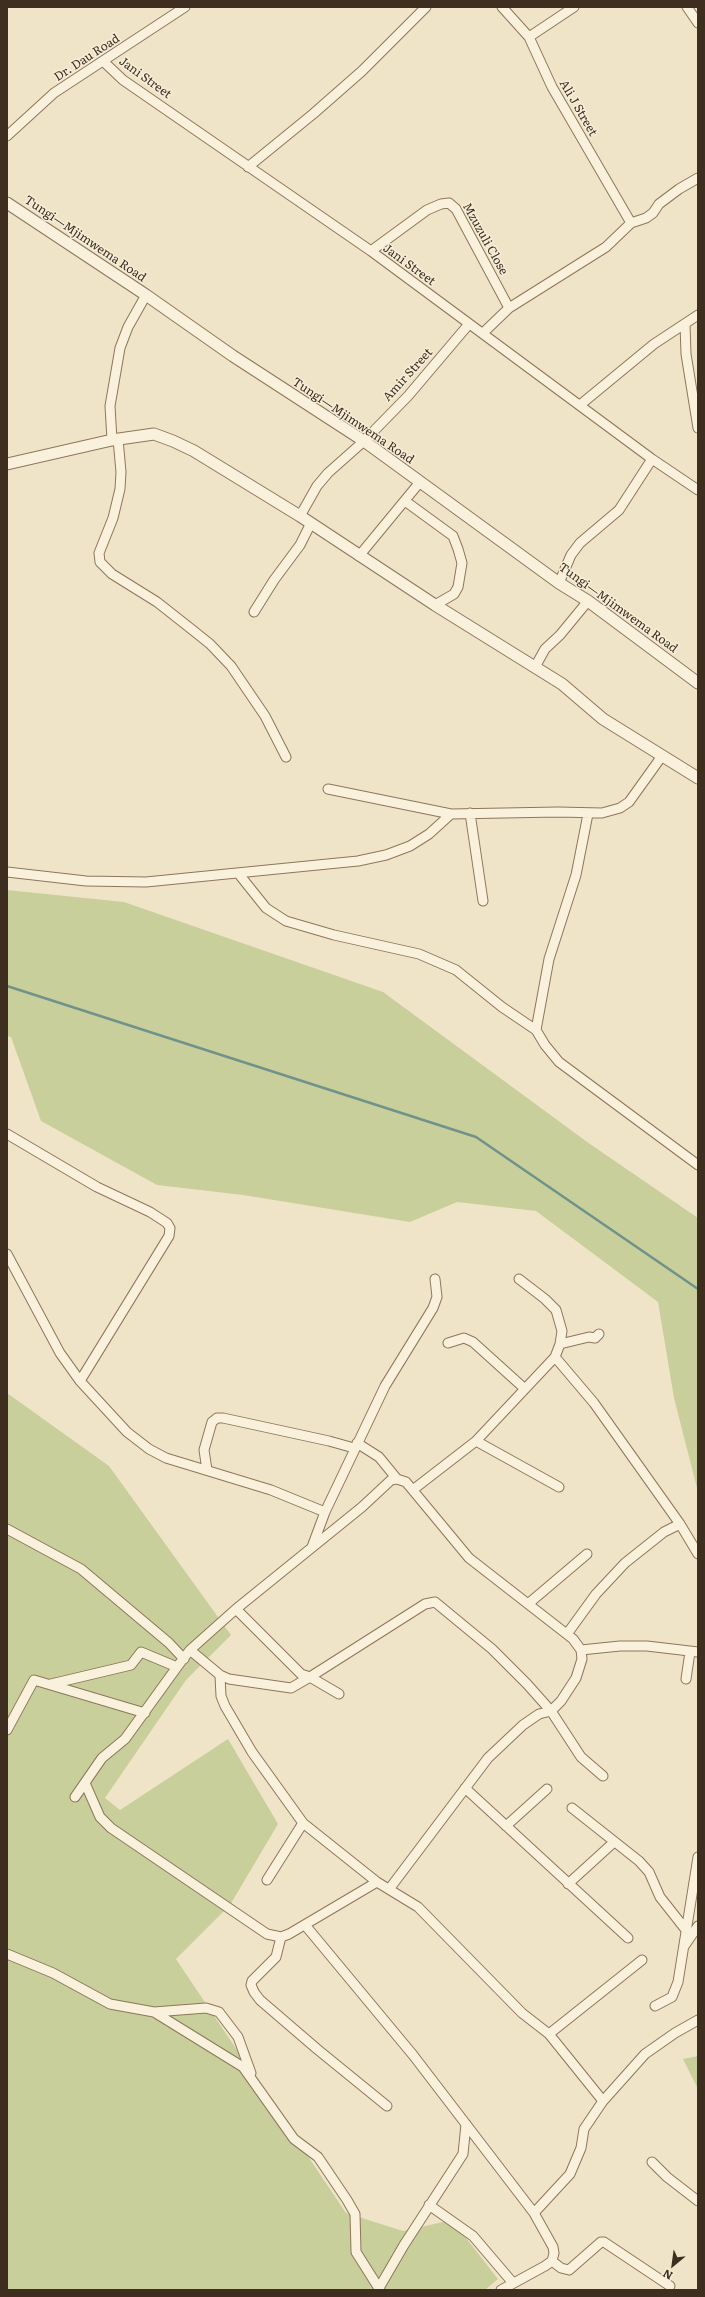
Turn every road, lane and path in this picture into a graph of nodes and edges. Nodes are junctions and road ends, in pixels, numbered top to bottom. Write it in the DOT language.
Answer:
graph roads {
  1 [pos="185,7"];
  2 [pos="426,7"];
  3 [pos="502,7"];
  4 [pos="574,7"];
  5 [pos="687,7"];
  6 [pos="698,22"];
  7 [pos="529,37"];
  8 [pos="104,62"];
  9 [pos="7,136"];
  10 [pos="248,167"];
  11 [pos="698,178"];
  12 [pos="7,203"];
  13 [pos="631,223"];
  14 [pos="371,251"];
  15 [pos="146,295"];
  16 [pos="509,308"];
  17 [pos="698,315"];
  18 [pos="469,324"];
  19 [pos="685,324"];
  20 [pos="483,333"];
  21 [pos="580,405"];
  22 [pos="698,428"];
  23 [pos="115,439"];
  24 [pos="364,441"];
  25 [pos="652,459"];
  26 [pos="7,464"];
  27 [pos="420,482"];
  28 [pos="698,490"];
  29 [pos="405,501"];
  30 [pos="300,516"];
  31 [pos="311,523"];
  32 [pos="359,556"];
  33 [pos="559,583"];
  34 [pos="588,601"];
  35 [pos="435,605"];
  36 [pos="254,612"];
  37 [pos="535,667"];
  38 [pos="698,683"];
  39 [pos="662,756"];
  40 [pos="286,758"];
  41 [pos="698,778"];
  42 [pos="328,789"];
  43 [pos="470,813"];
  44 [pos="451,814"];
  45 [pos="588,814"];
  46 [pos="7,872"];
  47 [pos="238,874"];
  48 [pos="483,901"];
  49 [pos="536,1030"];
  50 [pos="7,1134"];
  51 [pos="698,1165"];
  52 [pos="7,1254"];
  53 [pos="435,1279"];
  54 [pos="519,1279"];
  55 [pos="599,1334"];
  56 [pos="448,1343"];
  57 [pos="560,1344"];
  58 [pos="555,1357"];
  59 [pos="80,1381"];
  60 [pos="525,1389"];
  61 [pos="476,1441"];
  62 [pos="355,1445"];
  63 [pos="207,1470"];
  64 [pos="397,1478"];
  65 [pos="559,1487"];
  66 [pos="414,1489"];
  67 [pos="325,1512"];
  68 [pos="680,1524"];
  69 [pos="7,1529"];
  70 [pos="312,1547"];
  71 [pos="587,1554"];
  72 [pos="698,1554"];
  73 [pos="528,1604"];
  74 [pos="236,1609"];
  75 [pos="567,1634"];
  76 [pos="190,1650"];
  77 [pos="581,1650"];
  78 [pos="694,1652"];
  79 [pos="184,1659"];
  80 [pos="177,1667"];
  81 [pos="220,1676"];
  82 [pos="310,1678"];
  83 [pos="686,1679"];
  84 [pos="51,1684"];
  85 [pos="339,1694"];
  86 [pos="551,1711"];
  87 [pos="145,1713"];
  88 [pos="7,1730"];
  89 [pos="603,1776"];
  90 [pos="85,1783"];
  91 [pos="465,1788"];
  92 [pos="547,1788"];
  93 [pos="75,1797"];
  94 [pos="572,1808"];
  95 [pos="303,1823"];
  96 [pos="506,1826"];
  97 [pos="614,1843"];
  98 [pos="698,1857"];
  99 [pos="267,1880"];
  100 [pos="377,1882"];
  101 [pos="568,1884"];
  102 [pos="390,1888"];
  103 [pos="306,1925"];
  104 [pos="698,1926"];
  105 [pos="686,1930"];
  106 [pos="281,1937"];
  107 [pos="628,1938"];
  108 [pos="683,1948"];
  109 [pos="7,1954"];
  110 [pos="642,1960"];
  111 [pos="655,2006"];
  112 [pos="154,2012"];
  113 [pos="698,2020"];
  114 [pos="549,2034"];
  115 [pos="252,2078"];
  116 [pos="603,2101"];
  117 [pos="387,2106"];
  118 [pos="466,2124"];
  119 [pos="652,2162"];
  120 [pos="698,2201"];
  121 [pos="429,2205"];
  122 [pos="534,2213"];
  123 [pos="552,2261"];
  124 [pos="514,2283"];
  125 [pos="670,2286"];
  126 [pos="379,2289"];
  127 [pos="501,2290"];
  1 -- 8 [label="street, Dr. Dau Road"];
  2 -- 10 [label="street"];
  3 -- 7 [label="street, Ali J Street"];
  4 -- 7 [label="street"];
  5 -- 6 [label="street"];
  7 -- 13 [label="street, Ali J Street"];
  8 -- 9 [label="street, Dr. Dau Road"];
  8 -- 10 [label="street, Jani Street"];
  10 -- 14 [label="street, Jani Street"];
  11 -- 13 [label="street"];
  12 -- 15 [label="street, Tungi—Mjimwema Road"];
  13 -- 16 [label="street"];
  14 -- 16 [label="street, Mzuzuli Close"];
  14 -- 18 [label="street, Jani Street"];
  15 -- 23 [label="street"];
  15 -- 24 [label="street, Tungi—Mjimwema Road"];
  16 -- 20 [label="street"];
  17 -- 19 [label="street"];
  18 -- 20 [label="street, Jani Street"];
  18 -- 24 [label="street, Amir Street"];
  19 -- 21 [label="street"];
  19 -- 22 [label="street"];
  20 -- 21 [label="street, Jani Street"];
  21 -- 25 [label="street, Jani Street"];
  23 -- 26 [label="street"];
  23 -- 30 [label="street"];
  23 -- 40 [label="street"];
  24 -- 27 [label="street, Tungi—Mjimwema Road"];
  24 -- 30 [label="street, Amir Street"];
  25 -- 28 [label="street, Jani Street"];
  25 -- 33 [label="street"];
  27 -- 29 [label="street"];
  27 -- 33 [label="street, Tungi—Mjimwema Road"];
  29 -- 32 [label="street"];
  29 -- 35 [label="street"];
  30 -- 31 [label="street"];
  31 -- 32 [label="street"];
  31 -- 36 [label="street"];
  32 -- 35 [label="street"];
  33 -- 34 [label="street, Tungi—Mjimwema Road"];
  34 -- 37 [label="street"];
  34 -- 38 [label="street, Tungi—Mjimwema Road"];
  35 -- 37 [label="street"];
  37 -- 39 [label="street"];
  39 -- 41 [label="street"];
  39 -- 45 [label="street"];
  42 -- 44 [label="street"];
  43 -- 44 [label="street"];
  43 -- 45 [label="street"];
  43 -- 48 [label="street"];
  44 -- 47 [label="street"];
  45 -- 49 [label="street"];
  46 -- 47 [label="street"];
  47 -- 49 [label="street"];
  49 -- 51 [label="street"];
  50 -- 59 [label="street"];
  52 -- 59 [label="street"];
  53 -- 62 [label="street"];
  54 -- 57 [label="street"];
  55 -- 57 [label="street"];
  56 -- 60 [label="street"];
  57 -- 58 [label="street"];
  58 -- 60 [label="street"];
  58 -- 68 [label="street"];
  59 -- 63 [label="street"];
  60 -- 61 [label="street"];
  61 -- 65 [label="street"];
  61 -- 66 [label="street"];
  62 -- 63 [label="street"];
  62 -- 64 [label="street"];
  62 -- 67 [label="street"];
  63 -- 67 [label="street"];
  64 -- 66 [label="street"];
  64 -- 70 [label="street"];
  66 -- 73 [label="street"];
  67 -- 70 [label="street"];
  68 -- 72 [label="street"];
  68 -- 75 [label="street"];
  69 -- 79 [label="street"];
  70 -- 74 [label="street"];
  71 -- 73 [label="street"];
  73 -- 75 [label="street"];
  74 -- 76 [label="street"];
  74 -- 82 [label="street"];
  75 -- 77 [label="street"];
  76 -- 79 [label="street"];
  76 -- 81 [label="street"];
  77 -- 78 [label="street"];
  77 -- 86 [label="street"];
  78 -- 83 [label="street"];
  79 -- 80 [label="street"];
  80 -- 84 [label="street"];
  80 -- 87 [label="street"];
  81 -- 82 [label="street"];
  81 -- 95 [label="street"];
  82 -- 85 [label="street"];
  82 -- 86 [label="street"];
  84 -- 87 [label="street"];
  84 -- 88 [label="street"];
  86 -- 89 [label="street"];
  86 -- 91 [label="street"];
  87 -- 90 [label="street"];
  90 -- 93 [label="street"];
  90 -- 106 [label="street"];
  91 -- 96 [label="street"];
  91 -- 102 [label="street"];
  92 -- 96 [label="street"];
  94 -- 97 [label="street"];
  95 -- 99 [label="street"];
  95 -- 100 [label="street"];
  96 -- 101 [label="street"];
  97 -- 101 [label="street"];
  97 -- 105 [label="street"];
  98 -- 105 [label="street"];
  100 -- 102 [label="street"];
  100 -- 103 [label="street"];
  101 -- 107 [label="street"];
  102 -- 114 [label="street"];
  103 -- 106 [label="street"];
  103 -- 118 [label="street"];
  104 -- 108 [label="street"];
  105 -- 108 [label="street"];
  106 -- 117 [label="street"];
  108 -- 111 [label="street"];
  109 -- 112 [label="street"];
  110 -- 114 [label="street"];
  112 -- 115 [label="street"];
  112 -- 115 [label="street"];
  113 -- 116 [label="street"];
  114 -- 116 [label="street"];
  115 -- 126 [label="street"];
  116 -- 122 [label="street"];
  118 -- 121 [label="street"];
  118 -- 122 [label="street"];
  119 -- 120 [label="street"];
  121 -- 124 [label="street"];
  121 -- 126 [label="street"];
  122 -- 123 [label="street"];
  123 -- 124 [label="street"];
  123 -- 125 [label="street"];
  124 -- 127 [label="street"];
}
